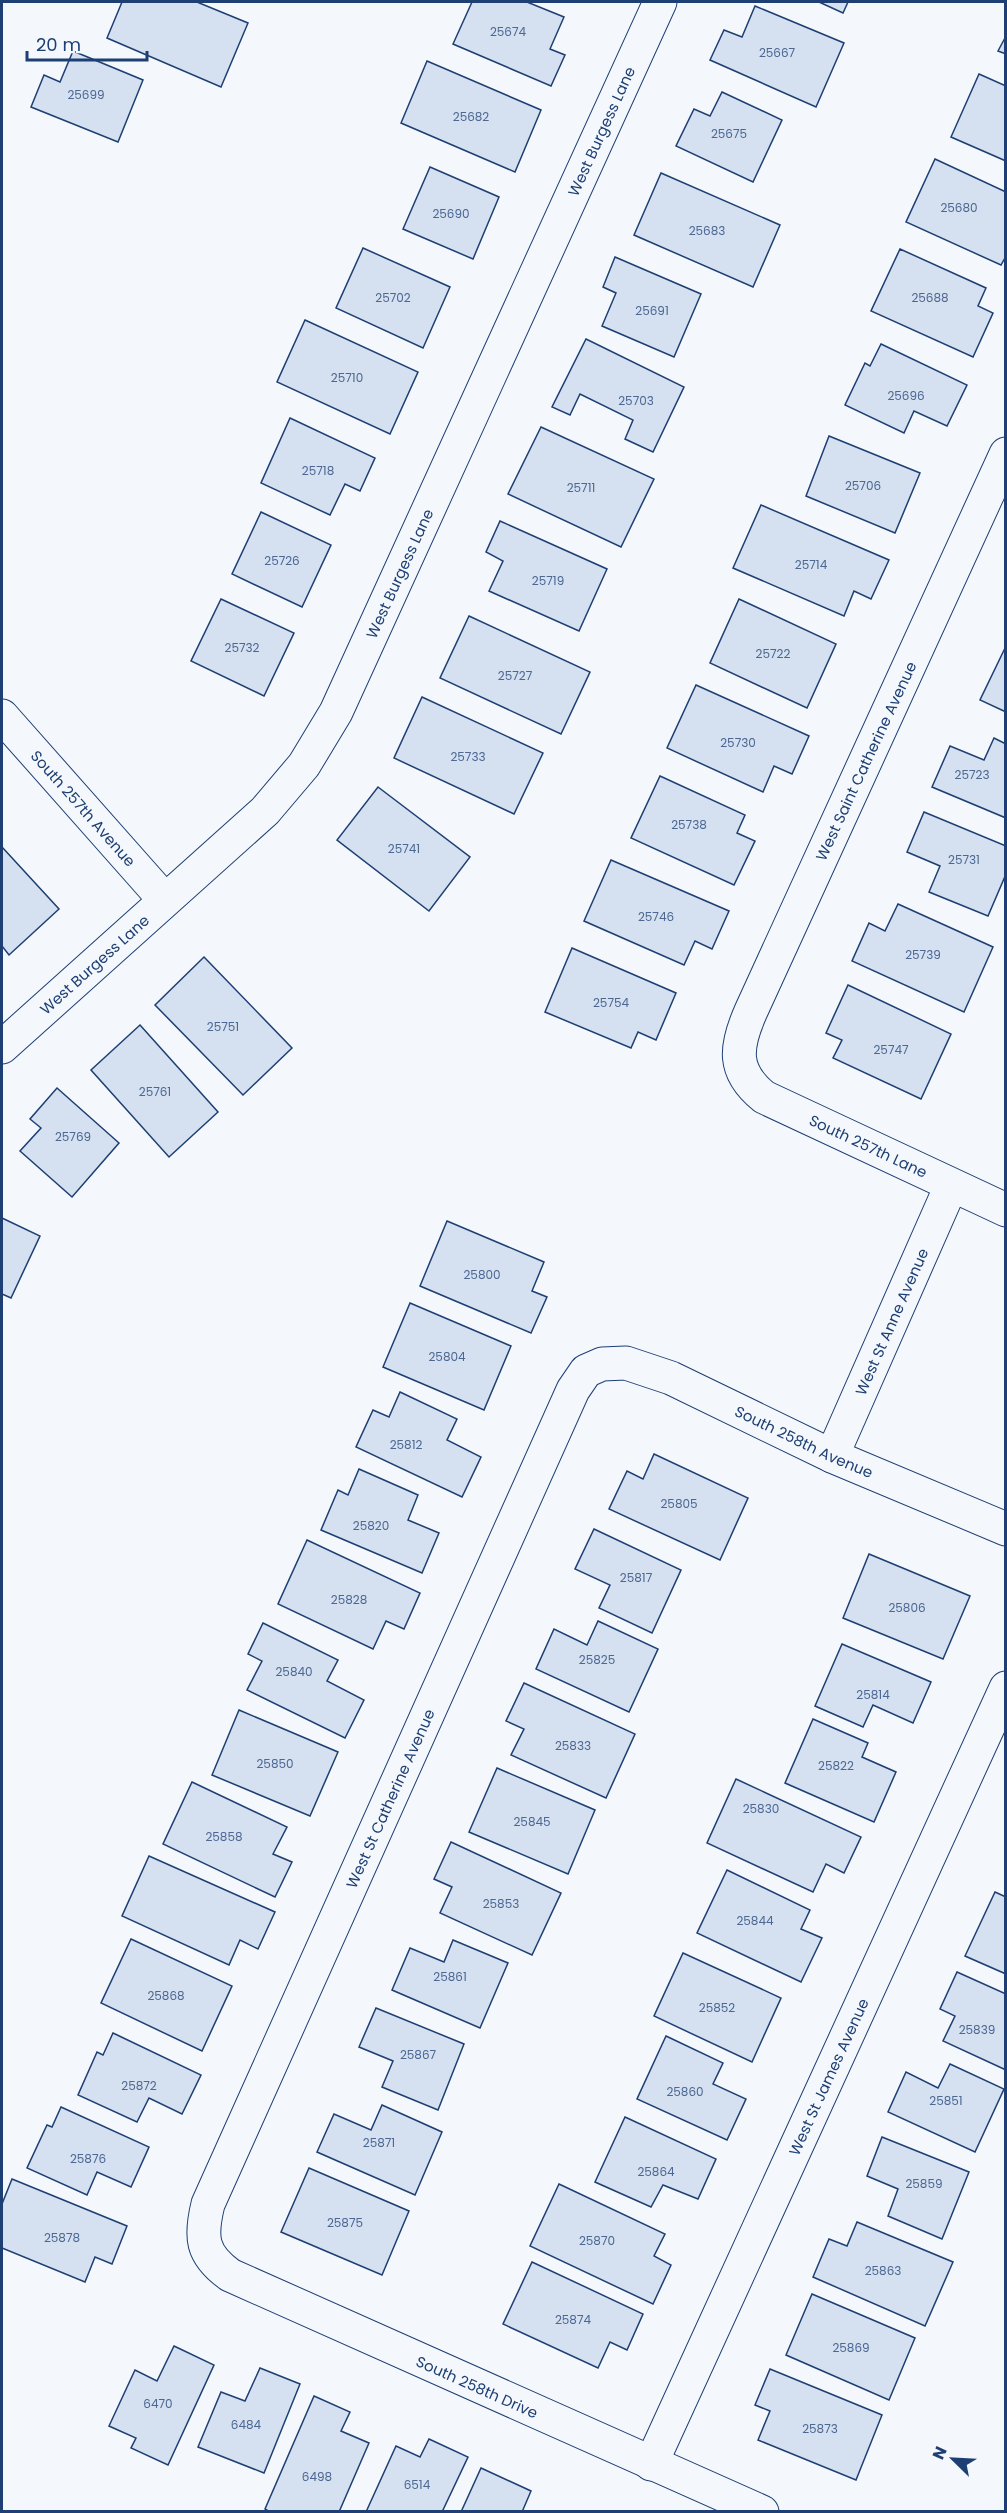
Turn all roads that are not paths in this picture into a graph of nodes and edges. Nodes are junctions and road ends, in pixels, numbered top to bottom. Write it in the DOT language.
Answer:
graph roads {
  1 [pos="660,2"];
  2 [pos="1005,454"];
  3 [pos="2,716"];
  4 [pos="165,899"];
  5 [pos="2,1047"];
  6 [pos="741,1071"];
  7 [pos="951,1186"];
  8 [pos="1005,1210"];
  9 [pos="602,1364"];
  10 [pos="832,1456"];
  11 [pos="1005,1529"];
  12 [pos="1005,1688"];
  13 [pos="205,2245"];
  14 [pos="651,2464"];
  15 [pos="762,2511"];
  1 -- 4 [label="street, West Burgess Lane"];
  2 -- 6 [label="street, West Saint Catherine Avenue"];
  3 -- 4 [label="street, South 257th Avenue"];
  4 -- 5 [label="street, West Burgess Lane"];
  6 -- 7 [label="street, South 257th Lane"];
  7 -- 8 [label="street, South 257th Lane"];
  7 -- 10 [label="street, West St Anne Avenue"];
  9 -- 10 [label="street, South 258th Avenue"];
  9 -- 13 [label="street, West St Catherine Avenue"];
  10 -- 11 [label="street, South 258th Avenue"];
  12 -- 14 [label="street, West St James Avenue"];
  13 -- 14 [label="street, South 258th Drive"];
  14 -- 15 [label="street, South 258th Drive"];
}
